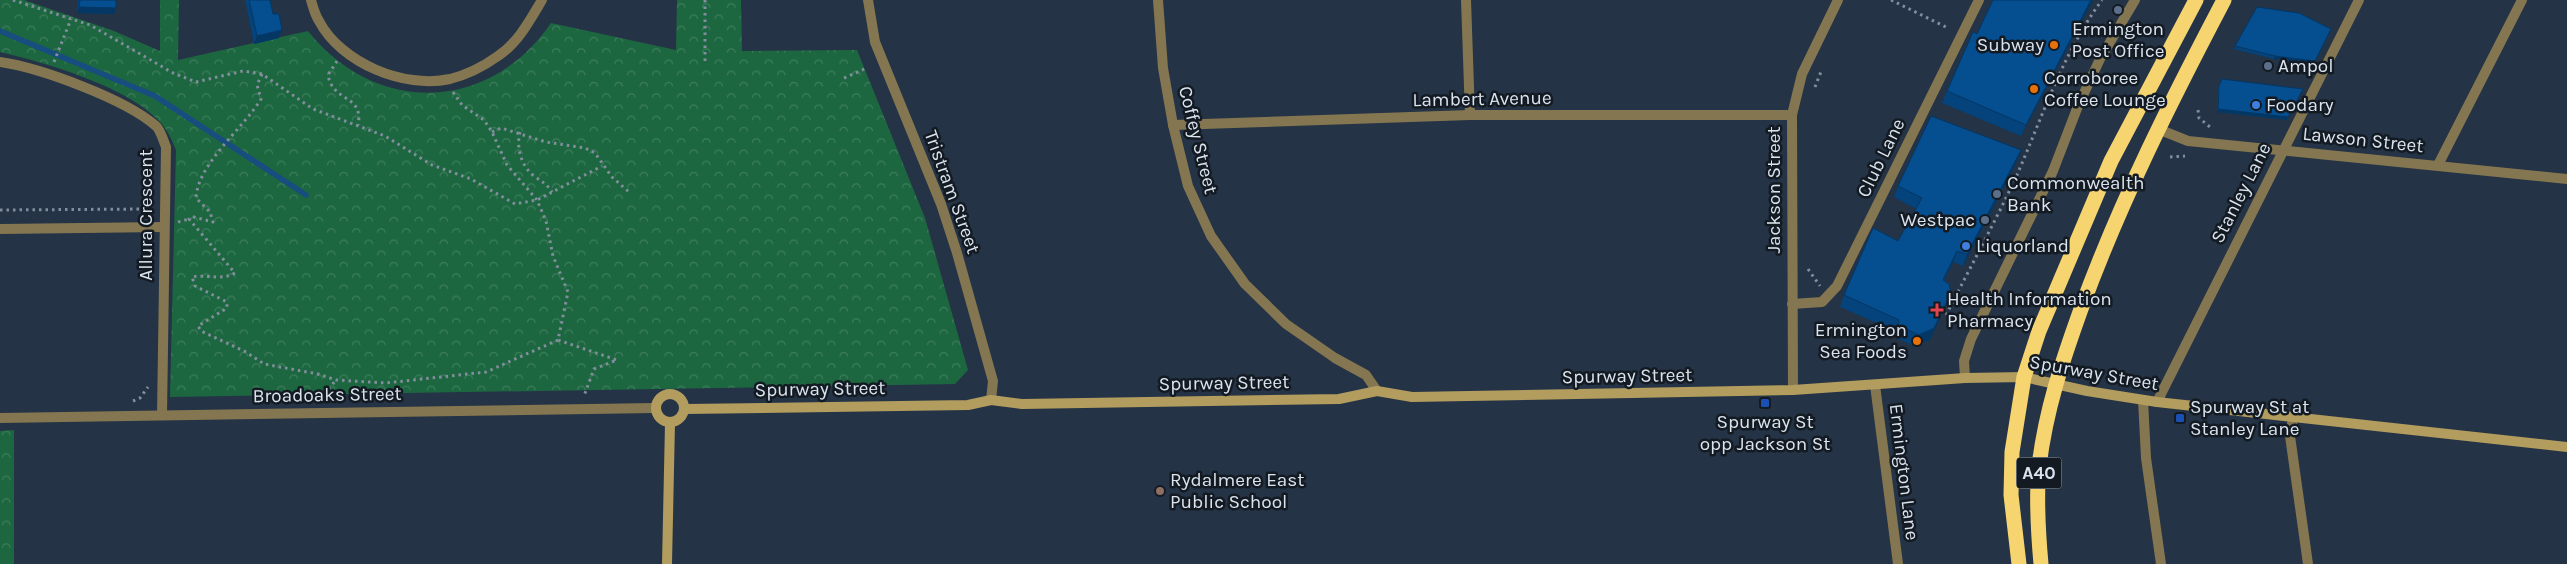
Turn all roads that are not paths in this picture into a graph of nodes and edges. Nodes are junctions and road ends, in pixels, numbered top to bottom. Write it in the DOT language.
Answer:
graph roads {
  1 [pos="311,0"];
  2 [pos="542,0"];
  3 [pos="868,0"];
  4 [pos="1158,0"];
  5 [pos="1466,0"];
  6 [pos="1838,0"];
  7 [pos="1979,0"];
  8 [pos="2135,0"];
  9 [pos="2196,0"];
  10 [pos="2224,0"];
  11 [pos="2360,0"];
  12 [pos="2522,0"];
  13 [pos="0,62"];
  14 [pos="1470,115"];
  15 [pos="1792,115"];
  16 [pos="1173,125"];
  17 [pos="2158,129"];
  18 [pos="2282,149"];
  19 [pos="2438,165"];
  20 [pos="2567,179"];
  21 [pos="164,227"];
  22 [pos="0,229"];
  23 [pos="1792,304"];
  24 [pos="2024,377"];
  25 [pos="1965,378"];
  26 [pos="2054,384"];
  27 [pos="1875,385"];
  28 [pos="1793,390"];
  29 [pos="1377,391"];
  30 [pos="991,400"];
  31 [pos="2143,400"];
  32 [pos="2156,402"];
  33 [pos="656,408"];
  34 [pos="685,409"];
  35 [pos="162,416"];
  36 [pos="0,418"];
  37 [pos="2293,418"];
  38 [pos="670,423"];
  39 [pos="2567,447"];
  40 [pos="667,564"];
  41 [pos="1898,564"];
  42 [pos="2019,564"];
  43 [pos="2040,564"];
  44 [pos="2161,564"];
  45 [pos="2308,564"];
  1 -- 2 [label="street"];
  3 -- 30 [label="street, Tristram Street"];
  4 -- 16 [label="street, Coffey Street"];
  5 -- 14 [label="street"];
  6 -- 15 [label="street, Jackson Street"];
  7 -- 23 [label="street, Club Lane"];
  8 -- 25 [label="street"];
  9 -- 24 [label="highway, A40"];
  10 -- 17 [label="highway, A40"];
  11 -- 18 [label="street, Stanley Lane"];
  12 -- 19 [label="street"];
  13 -- 21 [label="street, Allura Crescent"];
  14 -- 15 [label="street, Lambert Avenue"];
  14 -- 16 [label="street, Lambert Avenue"];
  15 -- 23 [label="street, Jackson Street"];
  16 -- 29 [label="street, Coffey Street"];
  17 -- 18 [label="street, Lawson Street"];
  17 -- 26 [label="highway, A40"];
  18 -- 19 [label="street, Lawson Street"];
  18 -- 32 [label="street, Stanley Lane"];
  19 -- 20 [label="street, Lawson Street"];
  21 -- 22 [label="street"];
  21 -- 35 [label="street, Allura Crescent"];
  23 -- 28 [label="street, Jackson Street"];
  24 -- 25 [label="street, Spurway Street"];
  24 -- 26 [label="street, Spurway Street"];
  24 -- 42 [label="highway, A40"];
  25 -- 27 [label="street, Spurway Street"];
  26 -- 31 [label="street, Spurway Street"];
  26 -- 43 [label="highway, A40"];
  27 -- 28 [label="street, Spurway Street"];
  27 -- 41 [label="street, Ermington Lane"];
  28 -- 29 [label="street, Spurway Street"];
  29 -- 30 [label="street, Spurway Street"];
  30 -- 34 [label="street, Spurway Street"];
  31 -- 32 [label="street, Spurway Street"];
  31 -- 44 [label="street"];
  32 -- 37 [label="street, Spurway Street"];
  33 -- 34 [label="street"];
  33 -- 35 [label="street, Broadoaks Street"];
  33 -- 38 [label="street"];
  34 -- 38 [label="street"];
  35 -- 36 [label="street, Broadoaks Street"];
  37 -- 39 [label="street, Spurway Street"];
  37 -- 45 [label="street"];
  38 -- 40 [label="street"];
}
